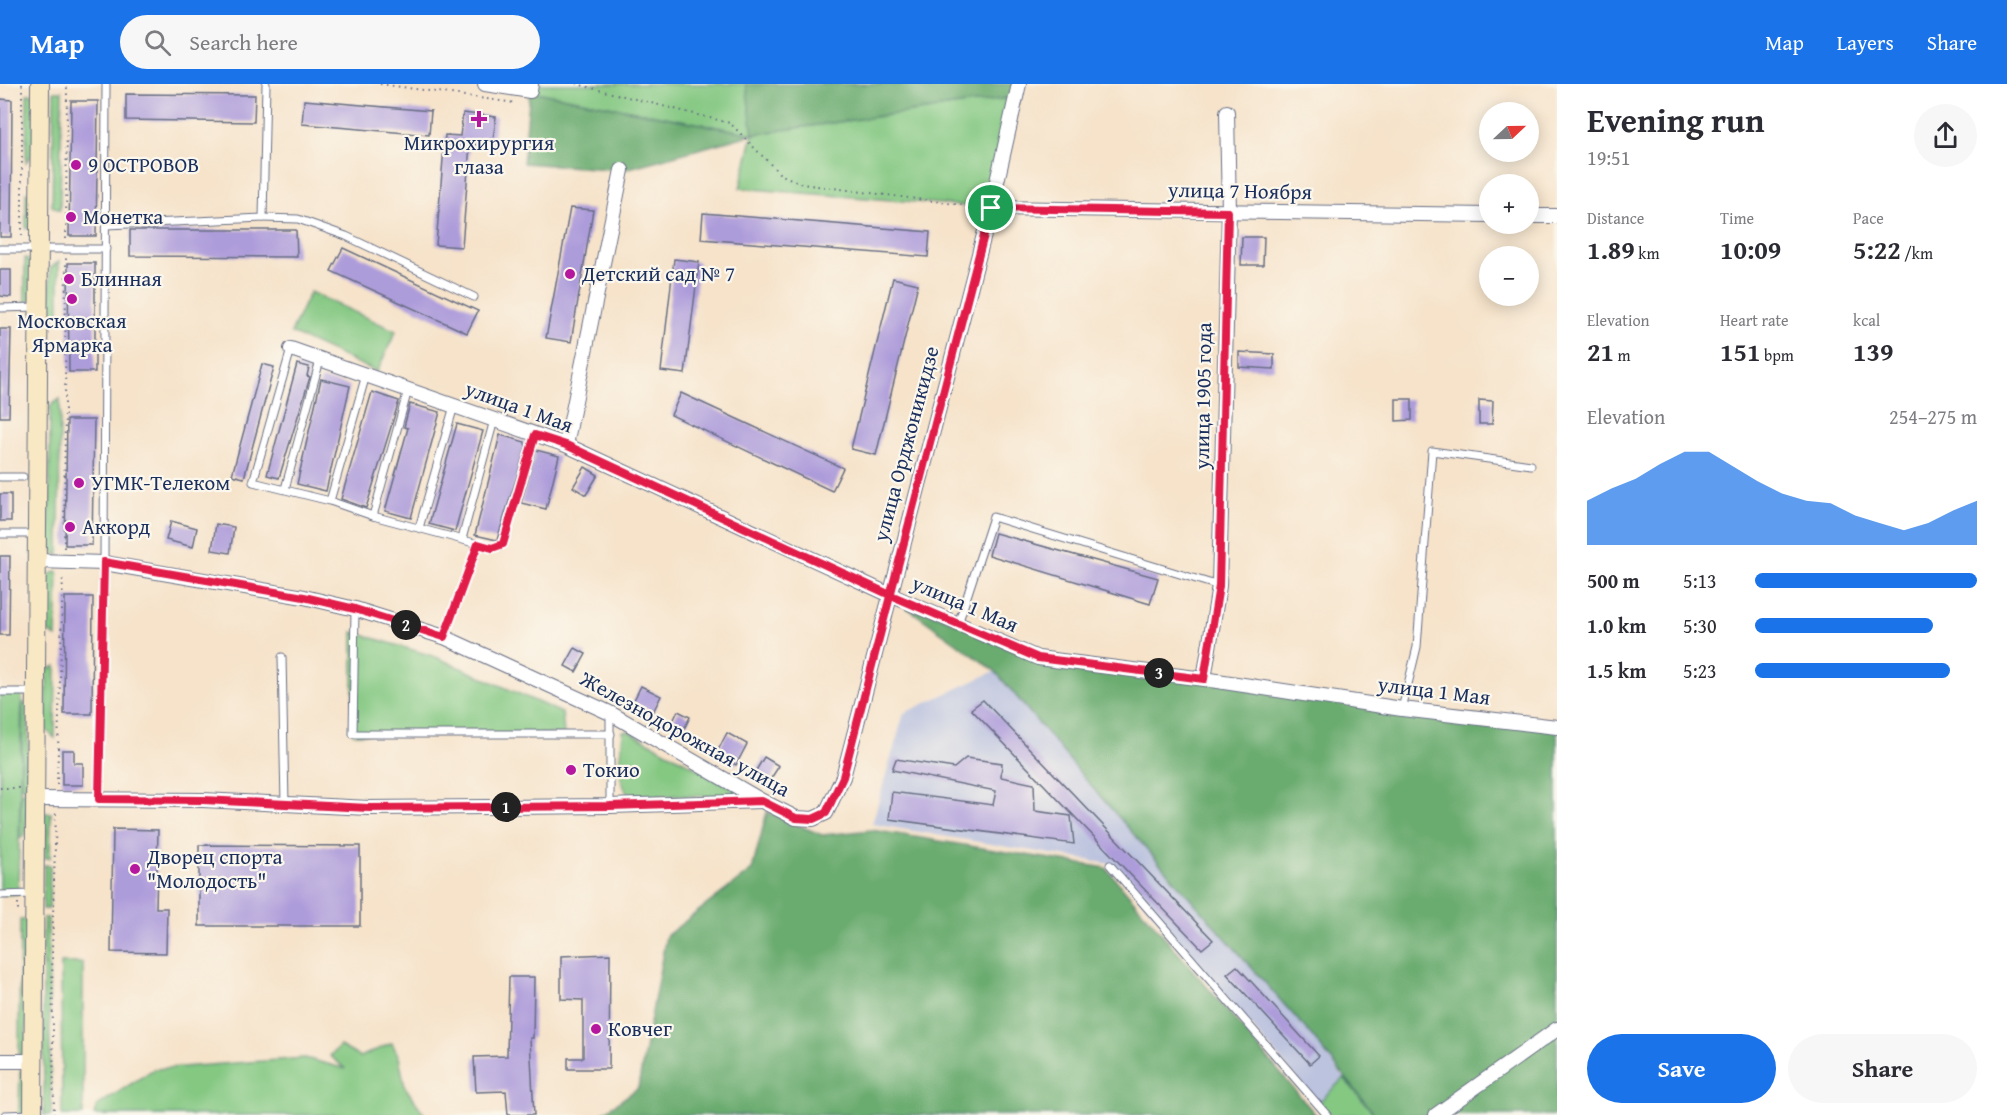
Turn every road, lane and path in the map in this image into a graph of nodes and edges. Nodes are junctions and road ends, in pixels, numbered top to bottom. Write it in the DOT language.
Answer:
graph roads {
  1 [pos="40,84"];
  2 [pos="67,84"];
  3 [pos="106,84"];
  4 [pos="266,84"];
  5 [pos="380,84"];
  6 [pos="485,84"];
  7 [pos="576,84"];
  8 [pos="1019,84"];
  9 [pos="531,88"];
  10 [pos="516,104"];
  11 [pos="1227,112"];
  12 [pos="622,170"];
  13 [pos="991,208"];
  14 [pos="1228,212"];
  15 [pos="1479,215"];
  16 [pos="1539,216"];
  17 [pos="1557,216"];
  18 [pos="263,218"];
  19 [pos="106,225"];
  20 [pos="39,247"];
  21 [pos="66,248"];
  22 [pos="0,249"];
  23 [pos="106,249"];
  24 [pos="474,297"];
  25 [pos="39,307"];
  26 [pos="0,308"];
  27 [pos="291,349"];
  28 [pos="320,360"];
  29 [pos="366,375"];
  30 [pos="408,390"];
  31 [pos="454,406"];
  32 [pos="494,420"];
  33 [pos="535,435"];
  34 [pos="566,445"];
  35 [pos="1531,465"];
  36 [pos="0,477"];
  37 [pos="23,477"];
  38 [pos="285,489"];
  39 [pos="330,501"];
  40 [pos="373,516"];
  41 [pos="419,528"];
  42 [pos="0,534"];
  43 [pos="39,534"];
  44 [pos="462,539"];
  45 [pos="478,544"];
  46 [pos="38,561"];
  47 [pos="104,562"];
  48 [pos="63,563"];
  49 [pos="1219,586"];
  50 [pos="888,594"];
  51 [pos="355,609"];
  52 [pos="958,624"];
  53 [pos="444,637"];
  54 [pos="282,657"];
  55 [pos="1204,679"];
  56 [pos="0,692"];
  57 [pos="37,692"];
  58 [pos="1402,709"];
  59 [pos="610,713"];
  60 [pos="1557,727"];
  61 [pos="612,734"];
  62 [pos="0,788"];
  63 [pos="20,788"];
  64 [pos="35,799"];
  65 [pos="57,799"];
  66 [pos="99,799"];
  67 [pos="762,801"];
  68 [pos="285,804"];
  69 [pos="610,806"];
  70 [pos="826,813"];
  71 [pos="1110,865"];
  72 [pos="33,894"];
  73 [pos="0,895"];
  74 [pos="1557,1029"];
  75 [pos="0,1061"];
  76 [pos="33,1061"];
  77 [pos="5,1115"];
  78 [pos="33,1115"];
  79 [pos="54,1115"];
  80 [pos="1327,1115"];
  81 [pos="1436,1115"];
  1 -- 20 [label="main road"];
  2 -- 21 [label="path"];
  3 -- 19 [label="lane"];
  4 -- 18 [label="lane"];
  5 -- 10 [label="path"];
  6 -- 9 [label="street"];
  7 -- 13 [label="path"];
  8 -- 13 [label="street, улица Орджоникидзе"];
  11 -- 14 [label="street, улица 1905 года"];
  12 -- 34 [label="street"];
  13 -- 14 [label="street, улица 7 Ноября"];
  13 -- 50 [label="street, улица Орджоникидзе"];
  14 -- 15 [label="street, улица 7 Ноября"];
  14 -- 49 [label="street, улица 1905 года"];
  16 -- 17 [label="street"];
  18 -- 19 [label="lane"];
  18 -- 24 [label="lane"];
  19 -- 23 [label="lane"];
  20 -- 21 [label="lane"];
  20 -- 22 [label="lane"];
  20 -- 25 [label="main road"];
  21 -- 23 [label="lane"];
  21 -- 48 [label="path"];
  23 -- 47 [label="lane"];
  25 -- 26 [label="lane"];
  25 -- 43 [label="main road"];
  27 -- 28 [label="street, улица 1 Мая"];
  27 -- 38 [label="lane"];
  28 -- 29 [label="street, улица 1 Мая"];
  28 -- 38 [label="lane"];
  29 -- 30 [label="street, улица 1 Мая"];
  29 -- 39 [label="lane"];
  30 -- 31 [label="street, улица 1 Мая"];
  30 -- 40 [label="lane"];
  31 -- 32 [label="street, улица 1 Мая"];
  31 -- 41 [label="lane"];
  32 -- 33 [label="street, улица 1 Мая"];
  32 -- 44 [label="lane"];
  33 -- 34 [label="street, улица 1 Мая"];
  33 -- 45 [label="lane"];
  34 -- 50 [label="street, улица 1 Мая"];
  35 -- 58 [label="lane"];
  36 -- 37 [label="lane"];
  38 -- 39 [label="lane"];
  39 -- 40 [label="lane"];
  40 -- 41 [label="lane"];
  41 -- 44 [label="lane"];
  42 -- 43 [label="lane"];
  43 -- 46 [label="main road"];
  44 -- 45 [label="lane"];
  45 -- 53 [label="lane"];
  46 -- 48 [label="street, Железнодорожная улица"];
  46 -- 57 [label="main road"];
  47 -- 48 [label="street, Железнодорожная улица"];
  47 -- 51 [label="street, Железнодорожная улица"];
  47 -- 66 [label="lane"];
  48 -- 65 [label="path"];
  49 -- 52 [label="lane"];
  49 -- 55 [label="street, улица 1905 года"];
  50 -- 52 [label="street, улица 1 Мая"];
  50 -- 70 [label="street, улица Орджоникидзе"];
  51 -- 53 [label="street, Железнодорожная улица"];
  51 -- 61 [label="lane"];
  52 -- 55 [label="street, улица 1 Мая"];
  53 -- 59 [label="street, Железнодорожная улица"];
  54 -- 68 [label="lane"];
  55 -- 58 [label="street, улица 1 Мая"];
  56 -- 57 [label="lane"];
  57 -- 64 [label="main road"];
  58 -- 60 [label="street, улица 1 Мая"];
  59 -- 61 [label="lane"];
  59 -- 67 [label="street, Железнодорожная улица"];
  61 -- 69 [label="lane"];
  62 -- 63 [label="path"];
  64 -- 65 [label="street"];
  64 -- 72 [label="main road"];
  65 -- 66 [label="street"];
  65 -- 79 [label="path"];
  66 -- 68 [label="street"];
  67 -- 69 [label="street"];
  67 -- 70 [label="street, Железнодорожная улица"];
  68 -- 69 [label="street"];
  71 -- 80 [label="lane"];
  72 -- 73 [label="lane"];
  72 -- 76 [label="main road"];
  74 -- 81 [label="street"];
  75 -- 76 [label="street"];
  76 -- 78 [label="main road"];
  77 -- 78 [label="lane"];
}
